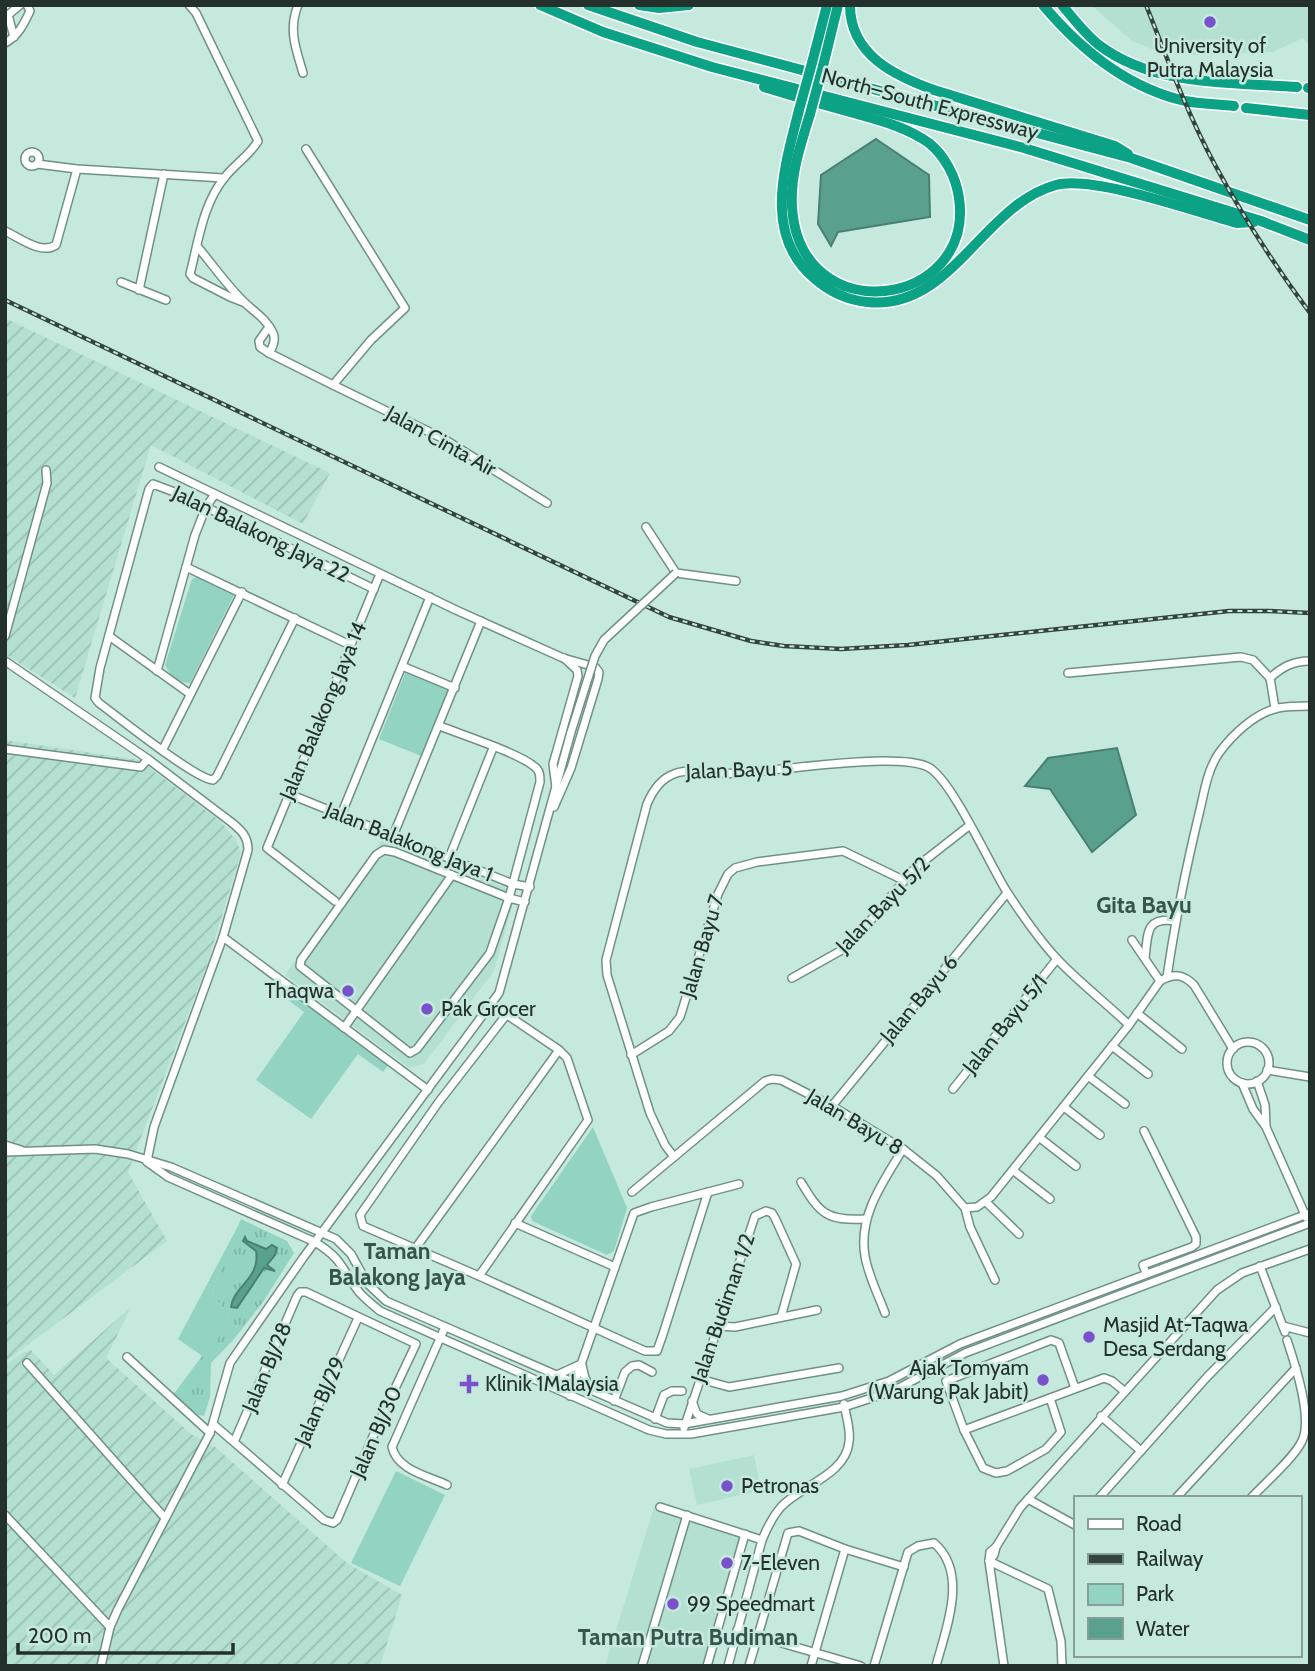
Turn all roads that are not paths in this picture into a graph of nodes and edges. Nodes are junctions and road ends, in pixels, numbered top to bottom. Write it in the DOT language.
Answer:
graph roads {
  1 [pos="20,5"];
  2 [pos="27,5"];
  3 [pos="189,5"];
  4 [pos="298,5"];
  5 [pos="540,5"];
  6 [pos="588,5"];
  7 [pos="639,5"];
  8 [pos="689,5"];
  9 [pos="827,5"];
  10 [pos="838,5"];
  11 [pos="850,5"];
  12 [pos="1043,5"];
  13 [pos="1062,5"];
  14 [pos="14,37"];
  15 [pos="5,43"];
  16 [pos="817,65"];
  17 [pos="712,67"];
  18 [pos="303,73"];
  19 [pos="1305,88"];
  20 [pos="804,112"];
  21 [pos="1310,115"];
  22 [pos="306,149"];
  23 [pos="1132,158"];
  24 [pos="37,164"];
  25 [pos="76,169"];
  26 [pos="164,174"];
  27 [pos="223,178"];
  28 [pos="1310,220"];
  29 [pos="1261,221"];
  30 [pos="5,230"];
  31 [pos="1310,240"];
  32 [pos="197,246"];
  33 [pos="121,282"];
  34 [pos="139,290"];
  35 [pos="166,300"];
  36 [pos="244,302"];
  37 [pos="269,327"];
  38 [pos="269,353"];
  39 [pos="333,385"];
  40 [pos="159,467"];
  41 [pos="46,470"];
  42 [pos="215,494"];
  43 [pos="547,503"];
  44 [pos="205,507"];
  45 [pos="646,527"];
  46 [pos="186,567"];
  47 [pos="676,573"];
  48 [pos="380,574"];
  49 [pos="736,582"];
  50 [pos="374,589"];
  51 [pos="242,592"];
  52 [pos="430,597"];
  53 [pos="295,618"];
  54 [pos="481,621"];
  55 [pos="5,636"];
  56 [pos="109,636"];
  57 [pos="350,645"];
  58 [pos="564,658"];
  59 [pos="5,661"];
  60 [pos="1310,661"];
  61 [pos="402,666"];
  62 [pos="157,671"];
  63 [pos="1068,673"];
  64 [pos="1270,678"];
  65 [pos="455,688"];
  66 [pos="190,694"];
  67 [pos="1310,706"];
  68 [pos="1275,708"];
  69 [pos="440,726"];
  70 [pos="493,748"];
  71 [pos="5,749"];
  72 [pos="163,749"];
  73 [pos="148,759"];
  74 [pos="556,789"];
  75 [pos="289,794"];
  76 [pos="551,812"];
  77 [pos="341,814"];
  78 [pos="970,825"];
  79 [pos="393,836"];
  80 [pos="449,858"];
  81 [pos="452,875"];
  82 [pos="903,880"];
  83 [pos="513,884"];
  84 [pos="530,887"];
  85 [pos="1007,893"];
  86 [pos="509,898"];
  87 [pos="335,901"];
  88 [pos="525,902"];
  89 [pos="1175,921"];
  90 [pos="223,937"];
  91 [pos="1132,940"];
  92 [pos="1144,958"];
  93 [pos="1057,959"];
  94 [pos="792,978"];
  95 [pos="1164,979"];
  96 [pos="492,1004"];
  97 [pos="355,1012"];
  98 [pos="1138,1013"];
  99 [pos="506,1014"];
  100 [pos="1129,1025"];
  101 [pos="344,1028"];
  102 [pos="1112,1046"];
  103 [pos="1182,1049"];
  104 [pos="1233,1049"];
  105 [pos="559,1050"];
  106 [pos="631,1055"];
  107 [pos="1267,1070"];
  108 [pos="1148,1074"];
  109 [pos="1088,1076"];
  110 [pos="1310,1077"];
  111 [pos="1258,1081"];
  112 [pos="1242,1083"];
  113 [pos="953,1089"];
  114 [pos="428,1090"];
  115 [pos="1125,1104"];
  116 [pos="832,1106"];
  117 [pos="1064,1107"];
  118 [pos="1266,1127"];
  119 [pos="1144,1132"];
  120 [pos="1100,1135"];
  121 [pos="1040,1138"];
  122 [pos="5,1145"];
  123 [pos="903,1149"];
  124 [pos="22,1150"];
  125 [pos="5,1152"];
  126 [pos="674,1157"];
  127 [pos="147,1161"];
  128 [pos="1076,1166"];
  129 [pos="1014,1171"];
  130 [pos="801,1182"];
  131 [pos="739,1184"];
  132 [pos="632,1192"];
  133 [pos="708,1192"];
  134 [pos="1050,1199"];
  135 [pos="986,1202"];
  136 [pos="965,1208"];
  137 [pos="1307,1214"];
  138 [pos="865,1219"];
  139 [pos="515,1223"];
  140 [pos="1309,1224"];
  141 [pos="323,1232"];
  142 [pos="1019,1234"];
  143 [pos="315,1242"];
  144 [pos="415,1249"];
  145 [pos="1310,1249"];
  146 [pos="1261,1266"];
  147 [pos="615,1267"];
  148 [pos="1146,1273"];
  149 [pos="479,1276"];
  150 [pos="995,1280"];
  151 [pos="1276,1307"];
  152 [pos="817,1310"];
  153 [pos="885,1313"];
  154 [pos="781,1317"];
  155 [pos="358,1318"];
  156 [pos="1020,1321"];
  157 [pos="718,1326"];
  158 [pos="444,1327"];
  159 [pos="594,1328"];
  160 [pos="1024,1331"];
  161 [pos="1310,1333"];
  162 [pos="439,1339"];
  163 [pos="1287,1340"];
  164 [pos="1030,1347"];
  165 [pos="127,1357"];
  166 [pos="27,1363"];
  167 [pos="582,1364"];
  168 [pos="1296,1367"];
  169 [pos="839,1368"];
  170 [pos="652,1372"];
  171 [pos="556,1375"];
  172 [pos="700,1379"];
  173 [pos="574,1383"];
  174 [pos="1075,1388"];
  175 [pos="592,1390"];
  176 [pos="682,1391"];
  177 [pos="1124,1391"];
  178 [pos="570,1396"];
  179 [pos="842,1396"];
  180 [pos="1050,1398"];
  181 [pos="614,1401"];
  182 [pos="692,1401"];
  183 [pos="844,1407"];
  184 [pos="1101,1416"];
  185 [pos="655,1419"];
  186 [pos="709,1420"];
  187 [pos="213,1424"];
  188 [pos="684,1424"];
  189 [pos="964,1430"];
  190 [pos="209,1433"];
  191 [pos="683,1435"];
  192 [pos="234,1442"];
  193 [pos="1141,1451"];
  194 [pos="282,1485"];
  195 [pos="447,1485"];
  196 [pos="1101,1496"];
  197 [pos="1178,1496"];
  198 [pos="1253,1496"];
  199 [pos="1028,1499"];
  200 [pos="660,1507"];
  201 [pos="5,1515"];
  202 [pos="687,1516"];
  203 [pos="165,1518"];
  204 [pos="1074,1524"];
  205 [pos="745,1534"];
  206 [pos="762,1540"];
  207 [pos="845,1549"];
  208 [pos="989,1561"];
  209 [pos="904,1567"];
  210 [pos="110,1627"];
  211 [pos="737,1630"];
  212 [pos="758,1636"];
  213 [pos="814,1653"];
  214 [pos="102,1666"];
  215 [pos="642,1666"];
  216 [pos="707,1666"];
  217 [pos="728,1666"];
  218 [pos="749,1666"];
  219 [pos="811,1666"];
  220 [pos="861,1666"];
  221 [pos="874,1666"];
  222 [pos="936,1666"];
  223 [pos="1004,1666"];
  224 [pos="1062,1666"];
  1 -- 14 [label="street"];
  2 -- 14 [label="street"];
  3 -- 27 [label="street"];
  4 -- 18 [label="street"];
  5 -- 17 [label="highway, North–South Expressway"];
  6 -- 23 [label="highway, North–South Expressway"];
  7 -- 8 [label="highway"];
  9 -- 16 [label="highway"];
  10 -- 16 [label="highway"];
  11 -- 23 [label="highway"];
  12 -- 21 [label="highway"];
  13 -- 19 [label="highway"];
  14 -- 15 [label="street"];
  16 -- 20 [label="highway, bridge"];
  17 -- 20 [label="highway"];
  17 -- 29 [label="highway, North–South Expressway"];
  20 -- 29 [label="highway"];
  22 -- 39 [label="street"];
  23 -- 28 [label="highway, North–South Expressway"];
  24 -- 25 [label="street"];
  25 -- 26 [label="street"];
  25 -- 30 [label="street"];
  26 -- 27 [label="street"];
  26 -- 34 [label="street"];
  27 -- 32 [label="street"];
  29 -- 31 [label="highway, North–South Expressway"];
  32 -- 36 [label="street"];
  32 -- 36 [label="street"];
  33 -- 34 [label="street"];
  34 -- 35 [label="street"];
  36 -- 37 [label="street"];
  37 -- 38 [label="street"];
  37 -- 38 [label="street"];
  38 -- 39 [label="street, Jalan Cinta Air"];
  39 -- 43 [label="street, Jalan Cinta Air"];
  40 -- 42 [label="street"];
  41 -- 55 [label="street"];
  42 -- 44 [label="street"];
  42 -- 48 [label="street"];
  44 -- 46 [label="street"];
  44 -- 50 [label="street, Jalan Balakong Jaya 22"];
  44 -- 56 [label="street, Jalan Balakong Jaya 22"];
  45 -- 47 [label="street"];
  46 -- 51 [label="street"];
  46 -- 62 [label="street"];
  47 -- 49 [label="street"];
  47 -- 74 [label="street, bridge"];
  48 -- 50 [label="street, Jalan Balakong Jaya 14"];
  48 -- 52 [label="street"];
  50 -- 57 [label="street, Jalan Balakong Jaya 14"];
  51 -- 53 [label="street"];
  51 -- 66 [label="street"];
  52 -- 54 [label="street"];
  52 -- 61 [label="street"];
  53 -- 57 [label="street"];
  53 -- 72 [label="street"];
  54 -- 58 [label="street"];
  54 -- 65 [label="street"];
  56 -- 62 [label="street"];
  56 -- 72 [label="street, Jalan Balakong Jaya 22"];
  57 -- 75 [label="street, Jalan Balakong Jaya 14"];
  58 -- 74 [label="street"];
  58 -- 76 [label="street"];
  59 -- 73 [label="street"];
  60 -- 64 [label="street"];
  61 -- 65 [label="street"];
  61 -- 77 [label="street"];
  62 -- 66 [label="street"];
  63 -- 64 [label="street"];
  64 -- 68 [label="street"];
  65 -- 69 [label="street"];
  66 -- 72 [label="street"];
  67 -- 68 [label="street"];
  68 -- 89 [label="street"];
  69 -- 70 [label="street"];
  69 -- 79 [label="street"];
  70 -- 80 [label="street"];
  70 -- 83 [label="street"];
  71 -- 73 [label="street"];
  73 -- 90 [label="street"];
  74 -- 76 [label="street"];
  75 -- 77 [label="street, Jalan Balakong Jaya 1"];
  75 -- 87 [label="street, Jalan Balakong Jaya 14"];
  76 -- 84 [label="street"];
  77 -- 79 [label="street, Jalan Balakong Jaya 1"];
  78 -- 82 [label="street, Jalan Bayu 5/2"];
  78 -- 85 [label="street, Jalan Bayu 5"];
  78 -- 106 [label="street, Jalan Bayu 5"];
  79 -- 80 [label="street, Jalan Balakong Jaya 1"];
  80 -- 83 [label="street, Jalan Balakong Jaya 1"];
  81 -- 86 [label="street"];
  81 -- 97 [label="street"];
  81 -- 97 [label="street"];
  82 -- 94 [label="street, Jalan Bayu 5/2"];
  82 -- 106 [label="street, Jalan Bayu 7"];
  83 -- 84 [label="street, Jalan Balakong Jaya 1"];
  83 -- 86 [label="street"];
  84 -- 88 [label="street"];
  85 -- 93 [label="street, Jalan Bayu 5"];
  85 -- 116 [label="street, Jalan Bayu 6"];
  86 -- 88 [label="street"];
  86 -- 97 [label="street"];
  88 -- 96 [label="street"];
  89 -- 92 [label="street"];
  89 -- 95 [label="street"];
  90 -- 101 [label="street"];
  90 -- 127 [label="street"];
  91 -- 92 [label="street"];
  92 -- 95 [label="street"];
  93 -- 100 [label="street, Jalan Bayu 5"];
  93 -- 113 [label="street, Jalan Bayu 5/1"];
  95 -- 98 [label="street"];
  95 -- 104 [label="street"];
  96 -- 99 [label="street"];
  96 -- 114 [label="street"];
  97 -- 101 [label="street"];
  98 -- 100 [label="street"];
  98 -- 103 [label="street"];
  99 -- 105 [label="street"];
  99 -- 144 [label="street"];
  100 -- 102 [label="street"];
  101 -- 114 [label="street"];
  102 -- 108 [label="street"];
  102 -- 109 [label="street"];
  104 -- 107 [label="street"];
  104 -- 112 [label="street"];
  105 -- 139 [label="street"];
  105 -- 144 [label="street"];
  106 -- 126 [label="street, Jalan Bayu 5"];
  107 -- 110 [label="street"];
  107 -- 111 [label="street"];
  109 -- 115 [label="street"];
  109 -- 117 [label="street"];
  111 -- 112 [label="street"];
  111 -- 118 [label="street"];
  112 -- 118 [label="street"];
  114 -- 141 [label="street"];
  116 -- 123 [label="street, Jalan Bayu 8"];
  116 -- 126 [label="street, Jalan Bayu 8"];
  117 -- 120 [label="street"];
  117 -- 121 [label="street"];
  118 -- 137 [label="street"];
  119 -- 148 [label="street"];
  121 -- 128 [label="street"];
  121 -- 129 [label="street"];
  122 -- 124 [label="street"];
  123 -- 136 [label="street, Jalan Bayu 8"];
  123 -- 138 [label="street"];
  124 -- 125 [label="street"];
  124 -- 127 [label="street"];
  126 -- 132 [label="street"];
  127 -- 141 [label="street"];
  127 -- 143 [label="street"];
  129 -- 134 [label="street"];
  129 -- 135 [label="street"];
  130 -- 138 [label="street"];
  131 -- 133 [label="street"];
  133 -- 147 [label="street"];
  133 -- 159 [label="street"];
  135 -- 136 [label="street"];
  135 -- 142 [label="street"];
  136 -- 150 [label="street, Jalan Bayu 8"];
  137 -- 140 [label="street"];
  137 -- 148 [label="street"];
  138 -- 153 [label="street"];
  139 -- 147 [label="street"];
  139 -- 149 [label="street"];
  140 -- 160 [label="street"];
  141 -- 143 [label="street"];
  141 -- 158 [label="street"];
  143 -- 162 [label="street"];
  143 -- 187 [label="street"];
  144 -- 149 [label="street"];
  145 -- 146 [label="street"];
  146 -- 151 [label="street"];
  146 -- 177 [label="street"];
  147 -- 159 [label="street"];
  148 -- 156 [label="street"];
  149 -- 159 [label="street"];
  151 -- 161 [label="street"];
  151 -- 193 [label="street"];
  152 -- 154 [label="street"];
  154 -- 157 [label="street"];
  154 -- 157 [label="street, Jalan Budiman 1/2"];
  155 -- 192 [label="street, Jalan BJ/28"];
  155 -- 194 [label="street, Jalan BJ/29"];
  155 -- 194 [label="street, Jalan BJ/30"];
  156 -- 160 [label="street"];
  156 -- 179 [label="street"];
  157 -- 172 [label="street, Jalan Budiman 1/2"];
  158 -- 162 [label="street"];
  158 -- 171 [label="street"];
  159 -- 167 [label="street"];
  160 -- 164 [label="street"];
  160 -- 183 [label="street"];
  162 -- 178 [label="street"];
  162 -- 195 [label="street"];
  163 -- 168 [label="street"];
  164 -- 174 [label="street"];
  164 -- 189 [label="street"];
  165 -- 190 [label="street"];
  166 -- 203 [label="street"];
  167 -- 171 [label="street"];
  167 -- 173 [label="street"];
  167 -- 175 [label="street"];
  168 -- 197 [label="street"];
  168 -- 198 [label="street"];
  169 -- 172 [label="street"];
  170 -- 181 [label="street"];
  171 -- 173 [label="street"];
  172 -- 182 [label="street, Jalan Budiman 1/2"];
  173 -- 175 [label="street"];
  173 -- 178 [label="street"];
  174 -- 177 [label="street"];
  174 -- 180 [label="street"];
  175 -- 181 [label="street"];
  176 -- 185 [label="street"];
  177 -- 184 [label="street"];
  178 -- 191 [label="street"];
  179 -- 183 [label="street"];
  179 -- 186 [label="street"];
  180 -- 189 [label="street"];
  180 -- 189 [label="street"];
  181 -- 185 [label="street"];
  182 -- 186 [label="street"];
  182 -- 188 [label="street, Jalan Budiman 1/2"];
  183 -- 191 [label="street"];
  183 -- 206 [label="street"];
  184 -- 193 [label="street"];
  184 -- 199 [label="street"];
  185 -- 188 [label="street"];
  186 -- 188 [label="street"];
  187 -- 190 [label="street"];
  187 -- 192 [label="street"];
  188 -- 191 [label="street, Jalan Budiman 1/2"];
  190 -- 203 [label="street"];
  192 -- 194 [label="street"];
  193 -- 196 [label="street"];
  199 -- 204 [label="street"];
  199 -- 208 [label="street"];
  200 -- 202 [label="street"];
  201 -- 210 [label="street"];
  202 -- 205 [label="street"];
  202 -- 215 [label="street"];
  203 -- 210 [label="street"];
  205 -- 206 [label="street"];
  205 -- 216 [label="street"];
  206 -- 211 [label="street"];
  207 -- 209 [label="street"];
  207 -- 212 [label="street"];
  207 -- 213 [label="street"];
  208 -- 223 [label="street"];
  208 -- 224 [label="street"];
  209 -- 221 [label="street"];
  209 -- 222 [label="street"];
  210 -- 214 [label="street"];
  211 -- 212 [label="street"];
  211 -- 217 [label="street"];
  212 -- 213 [label="street"];
  212 -- 218 [label="street"];
  213 -- 219 [label="street"];
  213 -- 220 [label="street"];
}
